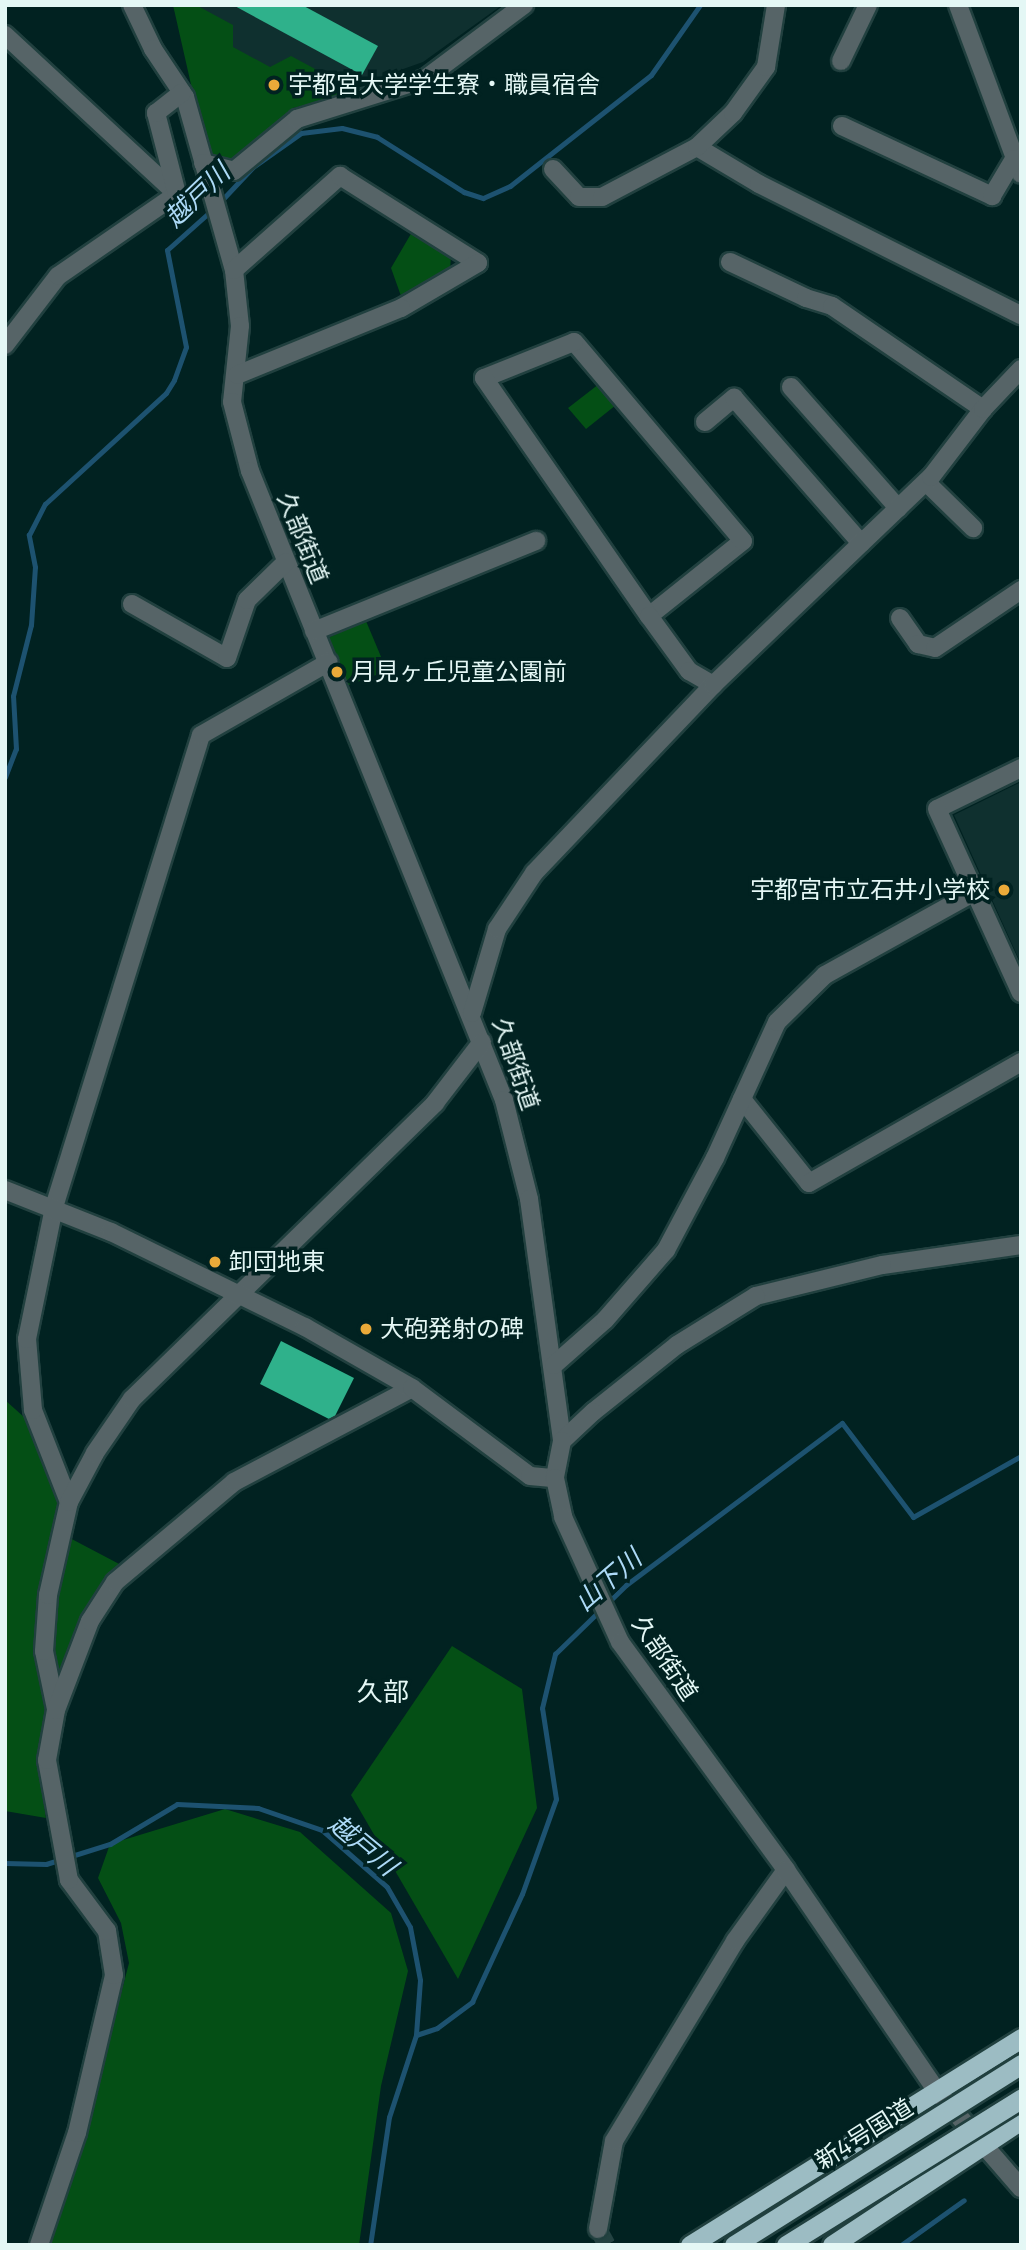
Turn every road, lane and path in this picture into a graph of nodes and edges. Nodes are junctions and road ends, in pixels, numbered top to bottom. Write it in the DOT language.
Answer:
graph roads {
  1 [pos="132,5"];
  2 [pos="524,5"];
  3 [pos="776,5"];
  4 [pos="868,5"];
  5 [pos="958,5"];
  6 [pos="5,35"];
  7 [pos="841,61"];
  8 [pos="183,93"];
  9 [pos="842,126"];
  10 [pos="697,147"];
  11 [pos="203,163"];
  12 [pos="1017,167"];
  13 [pos="553,169"];
  14 [pos="177,194"];
  15 [pos="730,262"];
  16 [pos="234,270"];
  17 [pos="1021,315"];
  18 [pos="5,345"];
  19 [pos="1021,369"];
  20 [pos="237,375"];
  21 [pos="791,387"];
  22 [pos="983,409"];
  23 [pos="705,422"];
  24 [pos="926,482"];
  25 [pos="898,508"];
  26 [pos="973,528"];
  27 [pos="536,541"];
  28 [pos="861,544"];
  29 [pos="286,562"];
  30 [pos="1021,590"];
  31 [pos="132,604"];
  32 [pos="649,615"];
  33 [pos="900,618"];
  34 [pos="314,631"];
  35 [pos="329,662"];
  36 [pos="713,684"];
  37 [pos="1021,768"];
  38 [pos="975,892"];
  39 [pos="1021,993"];
  40 [pos="472,1013"];
  41 [pos="482,1042"];
  42 [pos="1021,1062"];
  43 [pos="742,1099"];
  44 [pos="5,1190"];
  45 [pos="54,1207"];
  46 [pos="1021,1245"];
  47 [pos="236,1293"];
  48 [pos="554,1365"];
  49 [pos="412,1388"];
  50 [pos="562,1441"];
  51 [pos="555,1478"];
  52 [pos="69,1502"];
  53 [pos="56,1710"];
  54 [pos="786,1870"];
  55 [pos="1021,2038"];
  56 [pos="1021,2064"];
  57 [pos="936,2090"];
  58 [pos="1021,2099"];
  59 [pos="1021,2120"];
  60 [pos="984,2146"];
  61 [pos="1021,2188"];
  62 [pos="598,2229"];
  63 [pos="39,2245"];
  64 [pos="690,2245"];
  65 [pos="734,2245"];
  66 [pos="786,2245"];
  67 [pos="832,2245"];
  1 -- 8 [label="street, 久部街道"];
  2 -- 11 [label="street"];
  3 -- 10 [label="street"];
  4 -- 7 [label="street"];
  5 -- 12 [label="street"];
  6 -- 14 [label="street"];
  8 -- 11 [label="street, 久部街道"];
  8 -- 14 [label="street"];
  9 -- 12 [label="street"];
  10 -- 13 [label="street"];
  10 -- 17 [label="street"];
  11 -- 16 [label="street, 久部街道"];
  14 -- 18 [label="street"];
  15 -- 22 [label="street"];
  16 -- 20 [label="street, 久部街道"];
  16 -- 20 [label="street"];
  19 -- 22 [label="street"];
  20 -- 29 [label="street, 久部街道"];
  21 -- 25 [label="street"];
  22 -- 24 [label="street"];
  23 -- 28 [label="street"];
  24 -- 25 [label="street"];
  24 -- 26 [label="street"];
  25 -- 28 [label="street"];
  27 -- 34 [label="street"];
  28 -- 36 [label="street"];
  29 -- 31 [label="street"];
  29 -- 34 [label="street, 久部街道"];
  30 -- 33 [label="street"];
  32 -- 32 [label="street"];
  32 -- 36 [label="street"];
  34 -- 35 [label="street, 久部街道"];
  35 -- 40 [label="street, 久部街道"];
  35 -- 45 [label="street"];
  36 -- 40 [label="street"];
  37 -- 38 [label="street"];
  38 -- 39 [label="street"];
  38 -- 43 [label="street"];
  40 -- 41 [label="street, 久部街道"];
  41 -- 47 [label="street"];
  41 -- 48 [label="street, 久部街道"];
  42 -- 43 [label="street"];
  43 -- 48 [label="street"];
  44 -- 45 [label="street"];
  45 -- 47 [label="street"];
  45 -- 52 [label="street"];
  46 -- 50 [label="street"];
  47 -- 49 [label="street"];
  47 -- 52 [label="street"];
  48 -- 50 [label="street, 久部街道"];
  49 -- 51 [label="street"];
  49 -- 53 [label="street"];
  50 -- 51 [label="street, 久部街道"];
  51 -- 54 [label="street, 久部街道"];
  52 -- 53 [label="street"];
  53 -- 63 [label="street"];
  54 -- 57 [label="street, 久部街道"];
  54 -- 62 [label="street"];
  55 -- 57 [label="highway"];
  56 -- 65 [label="highway, 新4号国道, bridge"];
  57 -- 60 [label="street, 久部街道"];
  57 -- 64 [label="highway"];
  58 -- 66 [label="highway, bridge"];
  59 -- 60 [label="highway"];
  60 -- 61 [label="street, 久部街道"];
  60 -- 67 [label="highway"];
}
